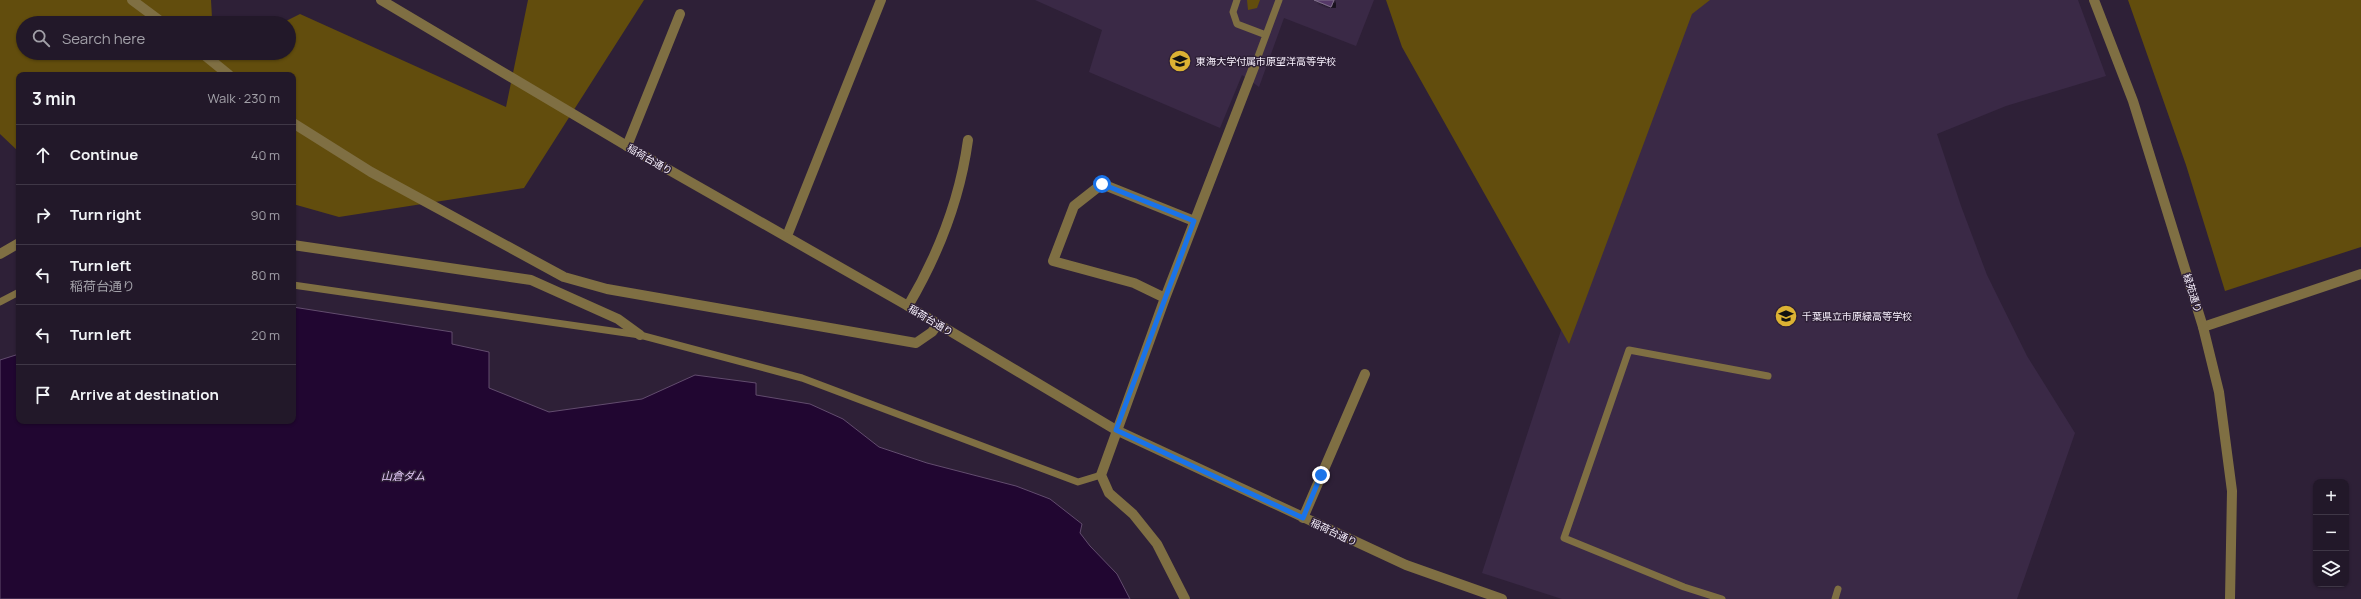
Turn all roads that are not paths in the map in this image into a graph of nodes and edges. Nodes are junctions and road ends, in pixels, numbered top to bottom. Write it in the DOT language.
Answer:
graph roads {
  1 [pos="132,0"];
  2 [pos="381,0"];
  3 [pos="881,0"];
  4 [pos="1237,0"];
  5 [pos="1279,0"];
  6 [pos="2094,0"];
  7 [pos="680,14"];
  8 [pos="154,16"];
  9 [pos="1266,35"];
  10 [pos="211,60"];
  11 [pos="1256,62"];
  12 [pos="225,72"];
  13 [pos="296,125"];
  14 [pos="968,140"];
  15 [pos="627,146"];
  16 [pos="1194,221"];
  17 [pos="787,236"];
  18 [pos="16,245"];
  19 [pos="296,245"];
  20 [pos="0,254"];
  21 [pos="2361,274"];
  22 [pos="296,285"];
  23 [pos="16,294"];
  24 [pos="1165,298"];
  25 [pos="0,302"];
  26 [pos="908,306"];
  27 [pos="938,324"];
  28 [pos="2203,327"];
  29 [pos="640,335"];
  30 [pos="1365,374"];
  31 [pos="1768,376"];
  32 [pos="1116,430"];
  33 [pos="1101,476"];
  34 [pos="1303,518"];
  35 [pos="1838,589"];
  36 [pos="1185,599"];
  37 [pos="1502,599"];
  38 [pos="1722,599"];
  39 [pos="1836,599"];
  40 [pos="2230,599"];
  1 -- 8 [label="street"];
  2 -- 15 [label="street, 稲荷台通り"];
  3 -- 17 [label="street"];
  4 -- 9 [label="lane"];
  5 -- 9 [label="lane"];
  6 -- 28 [label="street, 緑苑通り"];
  7 -- 15 [label="street"];
  9 -- 11 [label="lane"];
  10 -- 12 [label="street"];
  11 -- 16 [label="street"];
  13 -- 27 [label="street"];
  14 -- 26 [label="street"];
  15 -- 17 [label="street, 稲荷台通り"];
  16 -- 24 [label="street"];
  16 -- 24 [label="street"];
  17 -- 26 [label="street, 稲荷台通り"];
  18 -- 20 [label="street"];
  19 -- 29 [label="street"];
  21 -- 28 [label="street"];
  22 -- 29 [label="lane"];
  23 -- 25 [label="lane"];
  24 -- 32 [label="street"];
  26 -- 27 [label="street, 稲荷台通り"];
  27 -- 32 [label="street, 稲荷台通り"];
  28 -- 40 [label="street, 緑苑通り"];
  29 -- 33 [label="lane"];
  30 -- 34 [label="street"];
  31 -- 38 [label="lane"];
  32 -- 33 [label="street"];
  32 -- 34 [label="street, 稲荷台通り"];
  33 -- 36 [label="street"];
  34 -- 37 [label="street, 稲荷台通り"];
  35 -- 39 [label="lane"];
}
